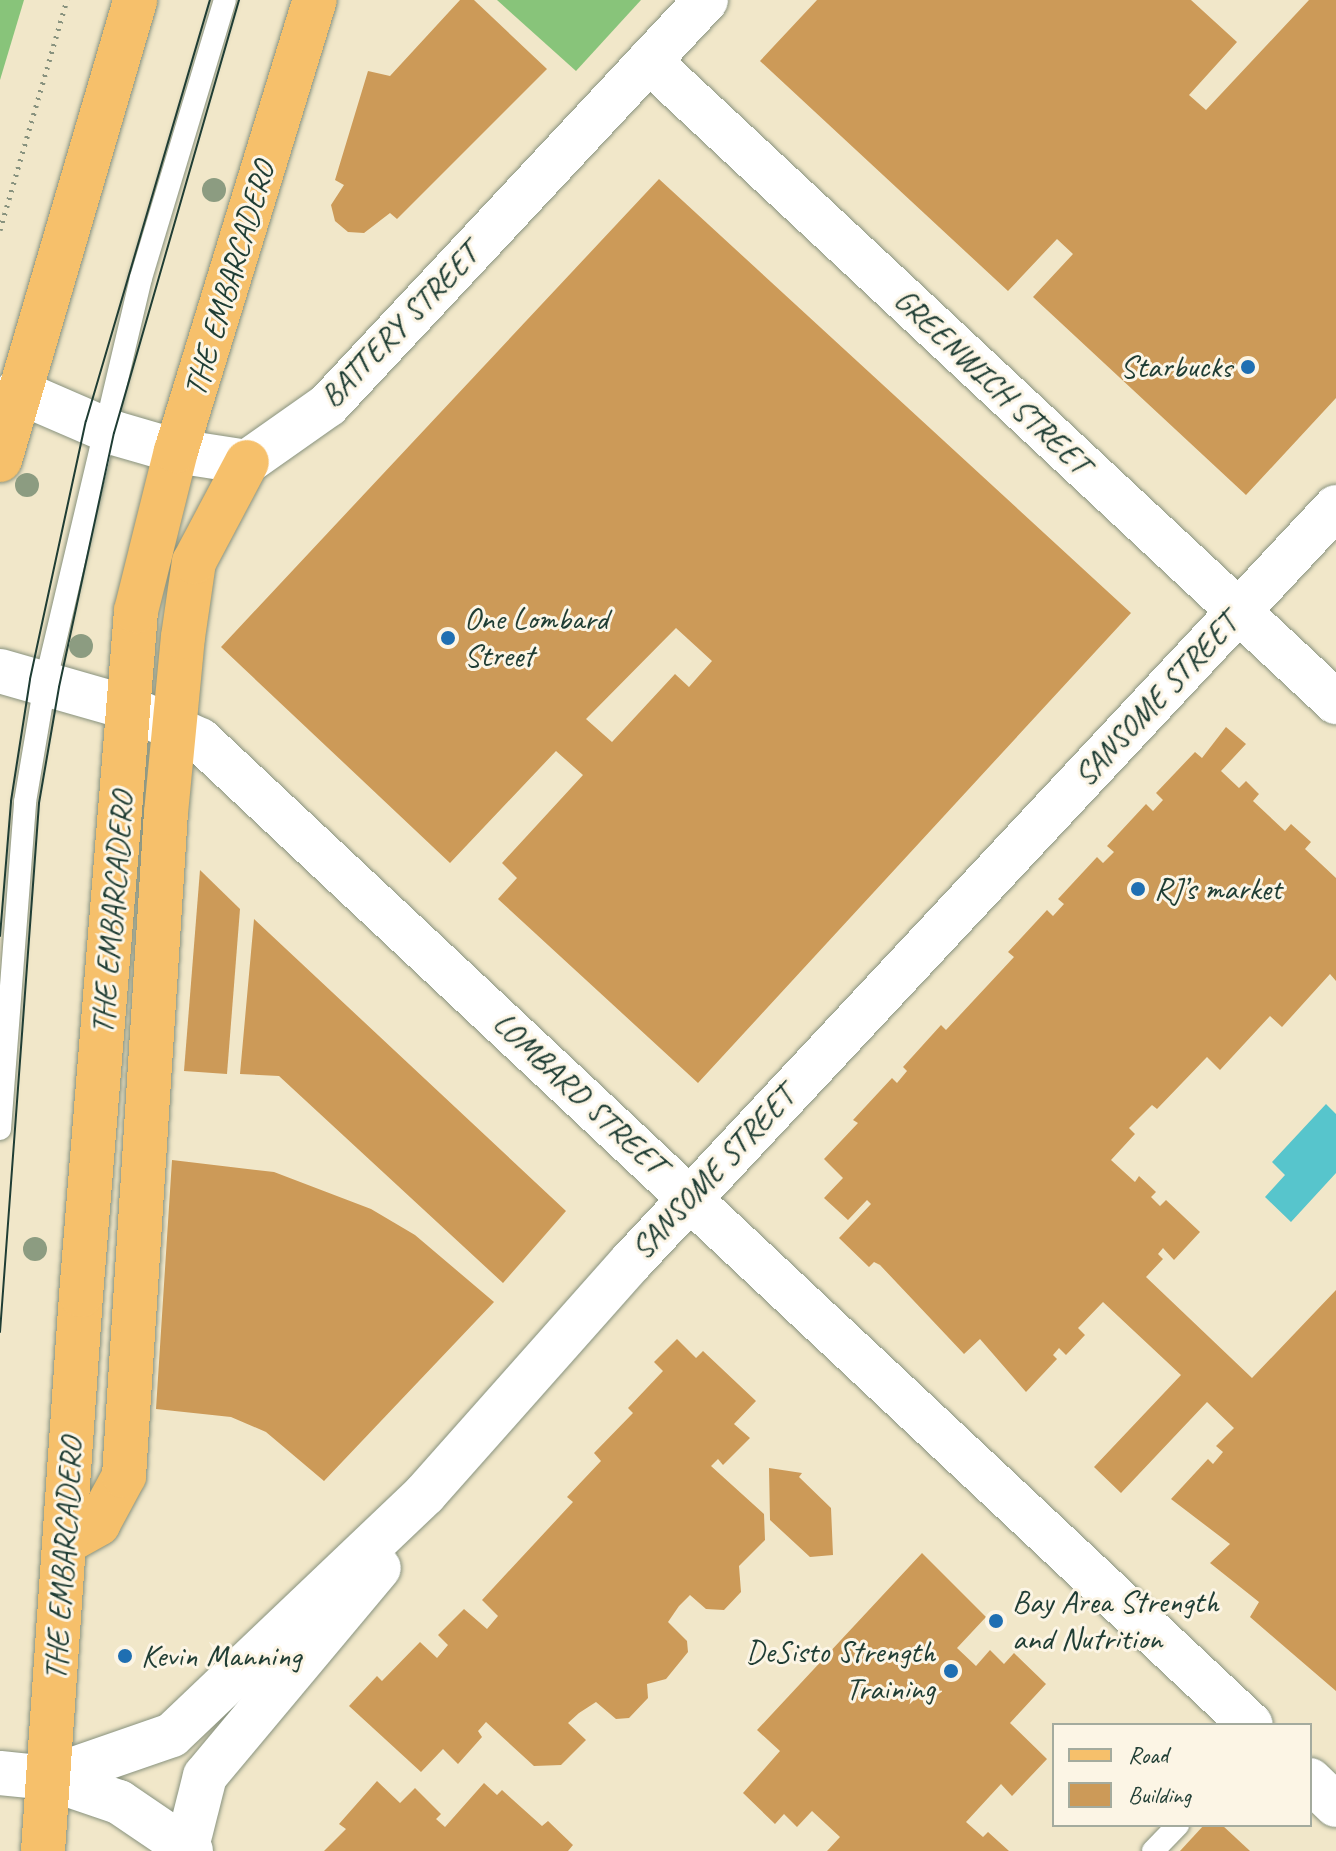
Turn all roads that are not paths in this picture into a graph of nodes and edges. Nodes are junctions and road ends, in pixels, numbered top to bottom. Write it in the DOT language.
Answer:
graph roads {
  1 [pos="135,0"];
  2 [pos="225,0"];
  3 [pos="315,0"];
  4 [pos="706,0"];
  5 [pos="649,61"];
  6 [pos="17,391"];
  7 [pos="102,428"];
  8 [pos="176,451"];
  9 [pos="0,460"];
  10 [pos="247,462"];
  11 [pos="1336,507"];
  12 [pos="1238,611"];
  13 [pos="0,671"];
  14 [pos="45,684"];
  15 [pos="1336,702"];
  16 [pos="129,708"];
  17 [pos="175,729"];
  18 [pos="0,1129"];
  19 [pos="690,1198"];
  20 [pos="425,1494"];
  21 [pos="66,1542"];
  22 [pos="1249,1723"];
  23 [pos="0,1773"];
  24 [pos="48,1778"];
  25 [pos="1312,1782"];
  26 [pos="1336,1805"];
  27 [pos="1176,1827"];
  28 [pos="189,1849"];
  29 [pos="43,1851"];
  30 [pos="1153,1851"];
  1 -- 6 [label="main road"];
  2 -- 7 [label="lane"];
  3 -- 8 [label="main road, THE EMBARCADERO"];
  4 -- 5 [label="street, BATTERY STREET"];
  5 -- 10 [label="street, BATTERY STREET"];
  5 -- 12 [label="street, GREENWICH STREET"];
  6 -- 7 [label="street"];
  6 -- 9 [label="main road"];
  7 -- 8 [label="street"];
  7 -- 14 [label="lane"];
  8 -- 10 [label="street"];
  8 -- 16 [label="main road, THE EMBARCADERO"];
  10 -- 17 [label="main road"];
  11 -- 12 [label="street, SANSOME STREET"];
  12 -- 15 [label="street, GREENWICH STREET"];
  12 -- 19 [label="street, SANSOME STREET"];
  13 -- 14 [label="street, LOMBARD STREET"];
  14 -- 16 [label="street, LOMBARD STREET"];
  14 -- 18 [label="lane"];
  16 -- 17 [label="street, LOMBARD STREET"];
  16 -- 21 [label="main road, THE EMBARCADERO"];
  17 -- 19 [label="street, LOMBARD STREET"];
  17 -- 21 [label="main road"];
  19 -- 20 [label="street, SANSOME STREET"];
  19 -- 22 [label="street, LOMBARD STREET"];
  20 -- 24 [label="street, SANSOME STREET"];
  20 -- 28 [label="street"];
  21 -- 24 [label="main road, THE EMBARCADERO"];
  23 -- 24 [label="street"];
  24 -- 28 [label="street"];
  24 -- 29 [label="main road, THE EMBARCADERO"];
  25 -- 26 [label="street"];
  27 -- 30 [label="lane"];
}
